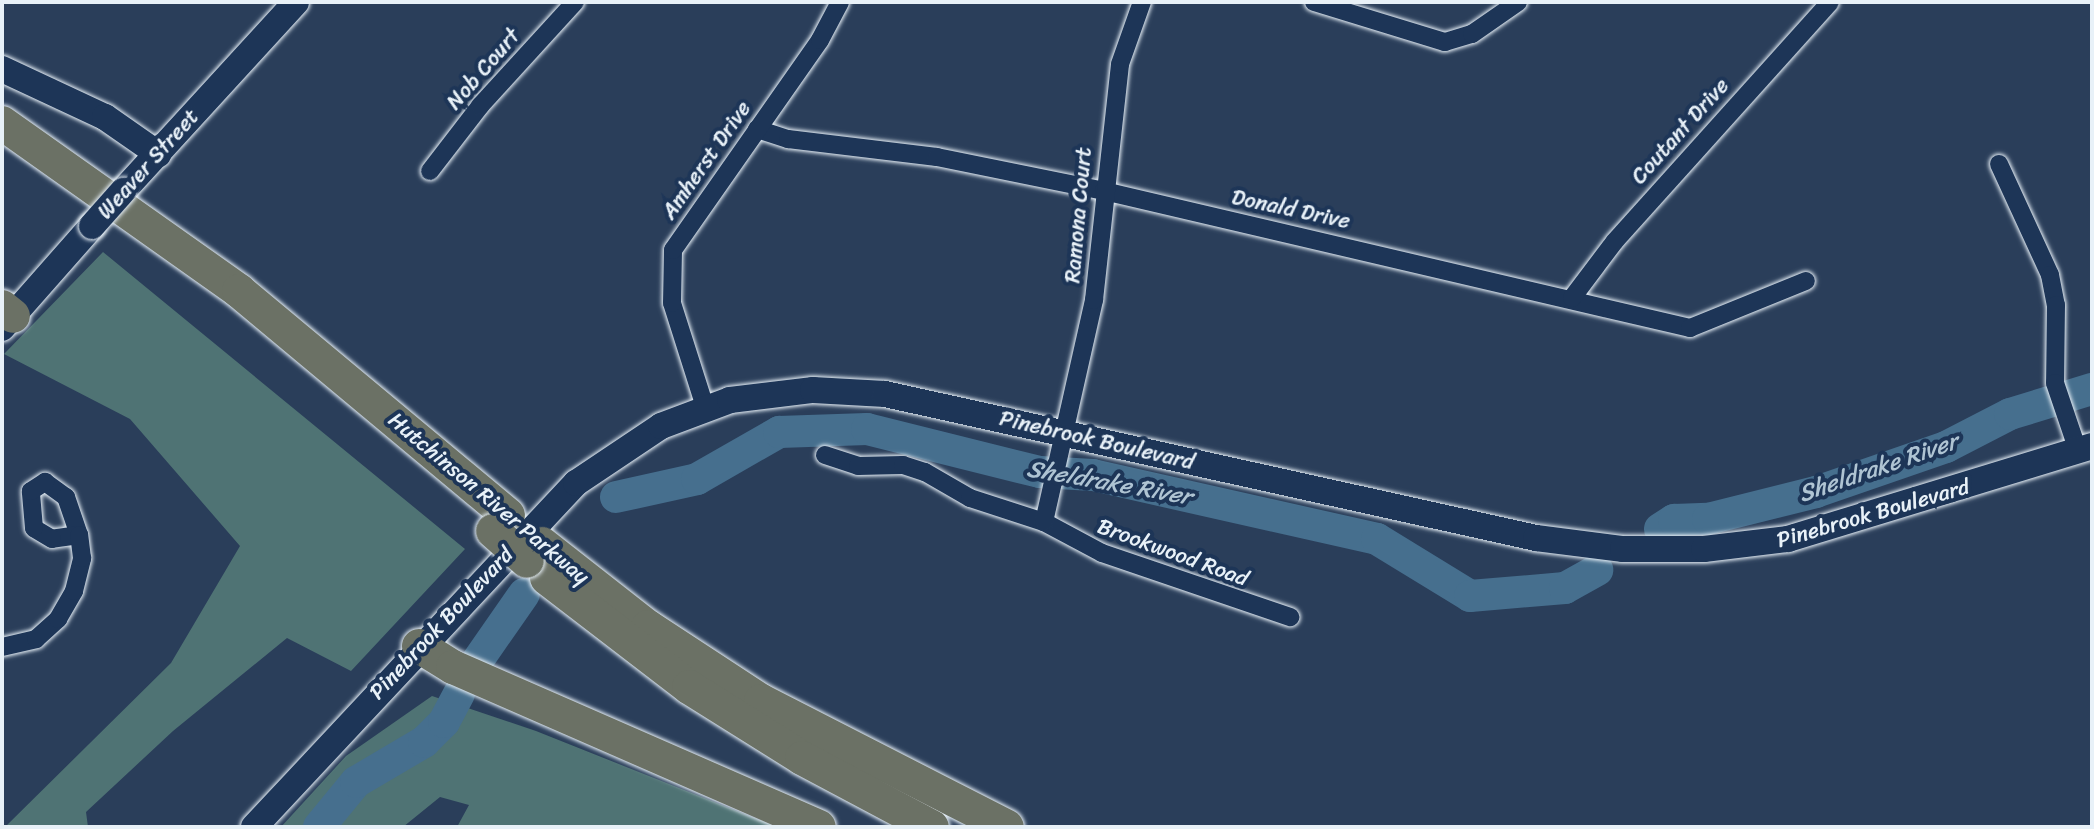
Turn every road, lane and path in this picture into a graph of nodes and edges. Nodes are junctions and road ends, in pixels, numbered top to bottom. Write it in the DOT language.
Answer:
graph roads {
  1 [pos="296,2"];
  2 [pos="575,2"];
  3 [pos="840,2"];
  4 [pos="1142,2"];
  5 [pos="1314,2"];
  6 [pos="1518,2"];
  7 [pos="1830,2"];
  8 [pos="2,69"];
  9 [pos="2,123"];
  10 [pos="757,129"];
  11 [pos="2,149"];
  12 [pos="158,154"];
  13 [pos="1999,164"];
  14 [pos="430,171"];
  15 [pos="1104,191"];
  16 [pos="1806,281"];
  17 [pos="1572,298"];
  18 [pos="6,317"];
  19 [pos="705,407"];
  20 [pos="1065,434"];
  21 [pos="2085,449"];
  22 [pos="825,455"];
  23 [pos="1044,522"];
  24 [pos="500,523"];
  25 [pos="79,535"];
  26 [pos="534,552"];
  27 [pos="1290,617"];
  28 [pos="419,646"];
  29 [pos="2,647"];
  30 [pos="254,827"];
  31 [pos="819,827"];
  32 [pos="932,827"];
  33 [pos="1007,827"];
  1 -- 12 [label="street, Weaver Street"];
  2 -- 14 [label="street, Nob Court"];
  3 -- 10 [label="street, Amherst Drive"];
  4 -- 15 [label="street, Ramona Court"];
  5 -- 6 [label="street"];
  7 -- 17 [label="street, Coutant Drive"];
  8 -- 12 [label="street"];
  9 -- 24 [label="highway, Hutchinson River Parkway"];
  10 -- 15 [label="street, Donald Drive"];
  10 -- 19 [label="street, Amherst Drive"];
  11 -- 24 [label="highway, Hutchinson River Parkway"];
  12 -- 18 [label="street, Weaver Street, bridge"];
  13 -- 21 [label="street"];
  15 -- 17 [label="street, Donald Drive"];
  15 -- 20 [label="street, Ramona Court"];
  16 -- 17 [label="street, Donald Drive"];
  19 -- 20 [label="street, Pinebrook Boulevard"];
  19 -- 28 [label="street, Pinebrook Boulevard"];
  20 -- 21 [label="street, Pinebrook Boulevard"];
  20 -- 23 [label="street"];
  22 -- 23 [label="street, Brookwood Road"];
  23 -- 27 [label="street, Brookwood Road"];
  24 -- 26 [label="highway, Hutchinson River Parkway"];
  25 -- 29 [label="street"];
  26 -- 32 [label="highway, Hutchinson River Parkway"];
  26 -- 33 [label="highway, Hutchinson River Parkway"];
  28 -- 30 [label="street, Pinebrook Boulevard"];
  28 -- 31 [label="highway"];
}
